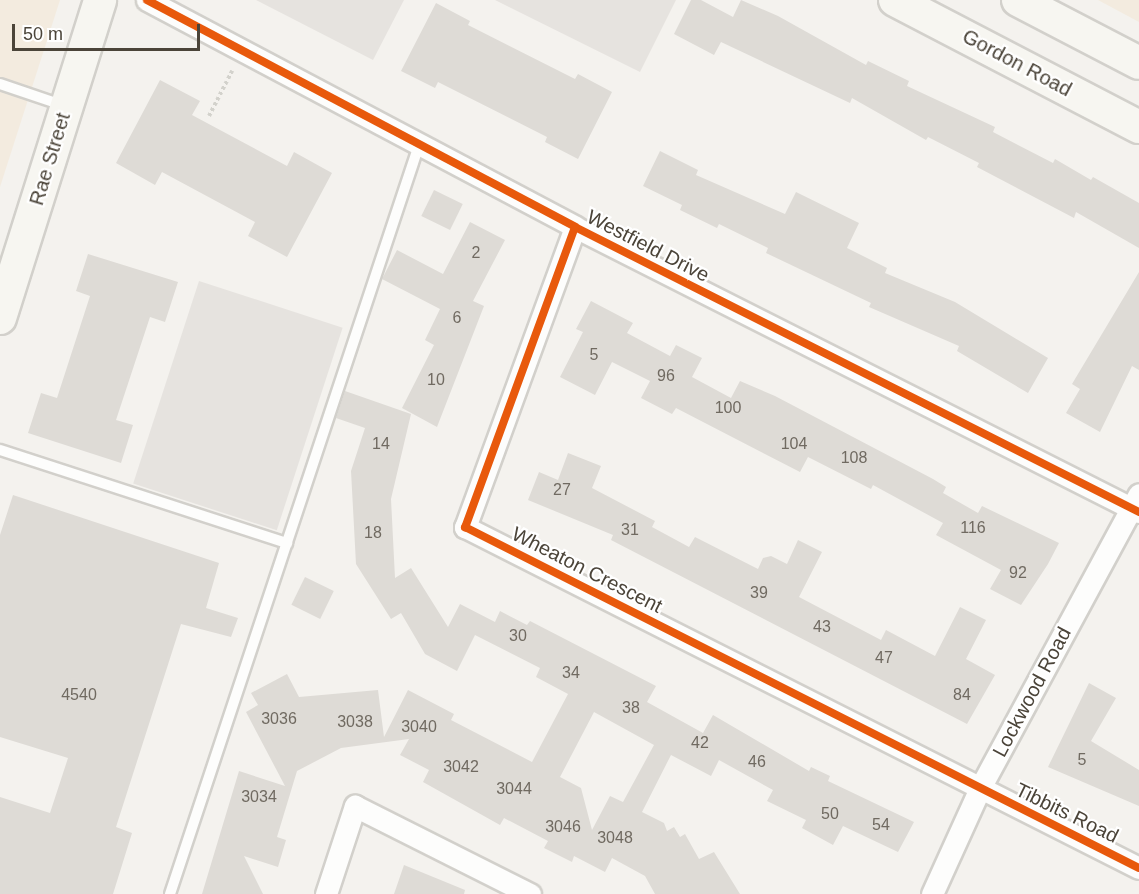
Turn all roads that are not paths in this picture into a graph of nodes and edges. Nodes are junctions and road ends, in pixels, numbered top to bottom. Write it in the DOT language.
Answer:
graph roads {
  1 [pos="100,0"];
  2 [pos="147,0"];
  3 [pos="895,0"];
  4 [pos="1018,0"];
  5 [pos="1139,63"];
  6 [pos="0,84"];
  7 [pos="67,106"];
  8 [pos="1139,127"];
  9 [pos="419,145"];
  10 [pos="575,227"];
  11 [pos="0,318"];
  12 [pos="0,450"];
  13 [pos="1136,505"];
  14 [pos="287,543"];
  15 [pos="980,788"];
  16 [pos="1139,868"];
  17 [pos="170,894"];
  18 [pos="326,894"];
  19 [pos="530,894"];
  20 [pos="932,894"];
  1 -- 7 [label="main road, Rae Street"];
  2 -- 9 [label="street, Westfield Drive"];
  3 -- 8 [label="main road, Gordon Road"];
  4 -- 5 [label="main road"];
  6 -- 7 [label="lane"];
  7 -- 11 [label="main road, Rae Street"];
  9 -- 10 [label="street, Westfield Drive"];
  9 -- 14 [label="lane"];
  10 -- 13 [label="street, Westfield Drive"];
  10 -- 15 [label="street, Wheaton Crescent"];
  12 -- 14 [label="lane"];
  13 -- 15 [label="street, Lockwood Road"];
  14 -- 17 [label="lane"];
  15 -- 16 [label="street, Tibbits Road"];
  15 -- 20 [label="street, Lockwood Road"];
  18 -- 19 [label="street"];
}
